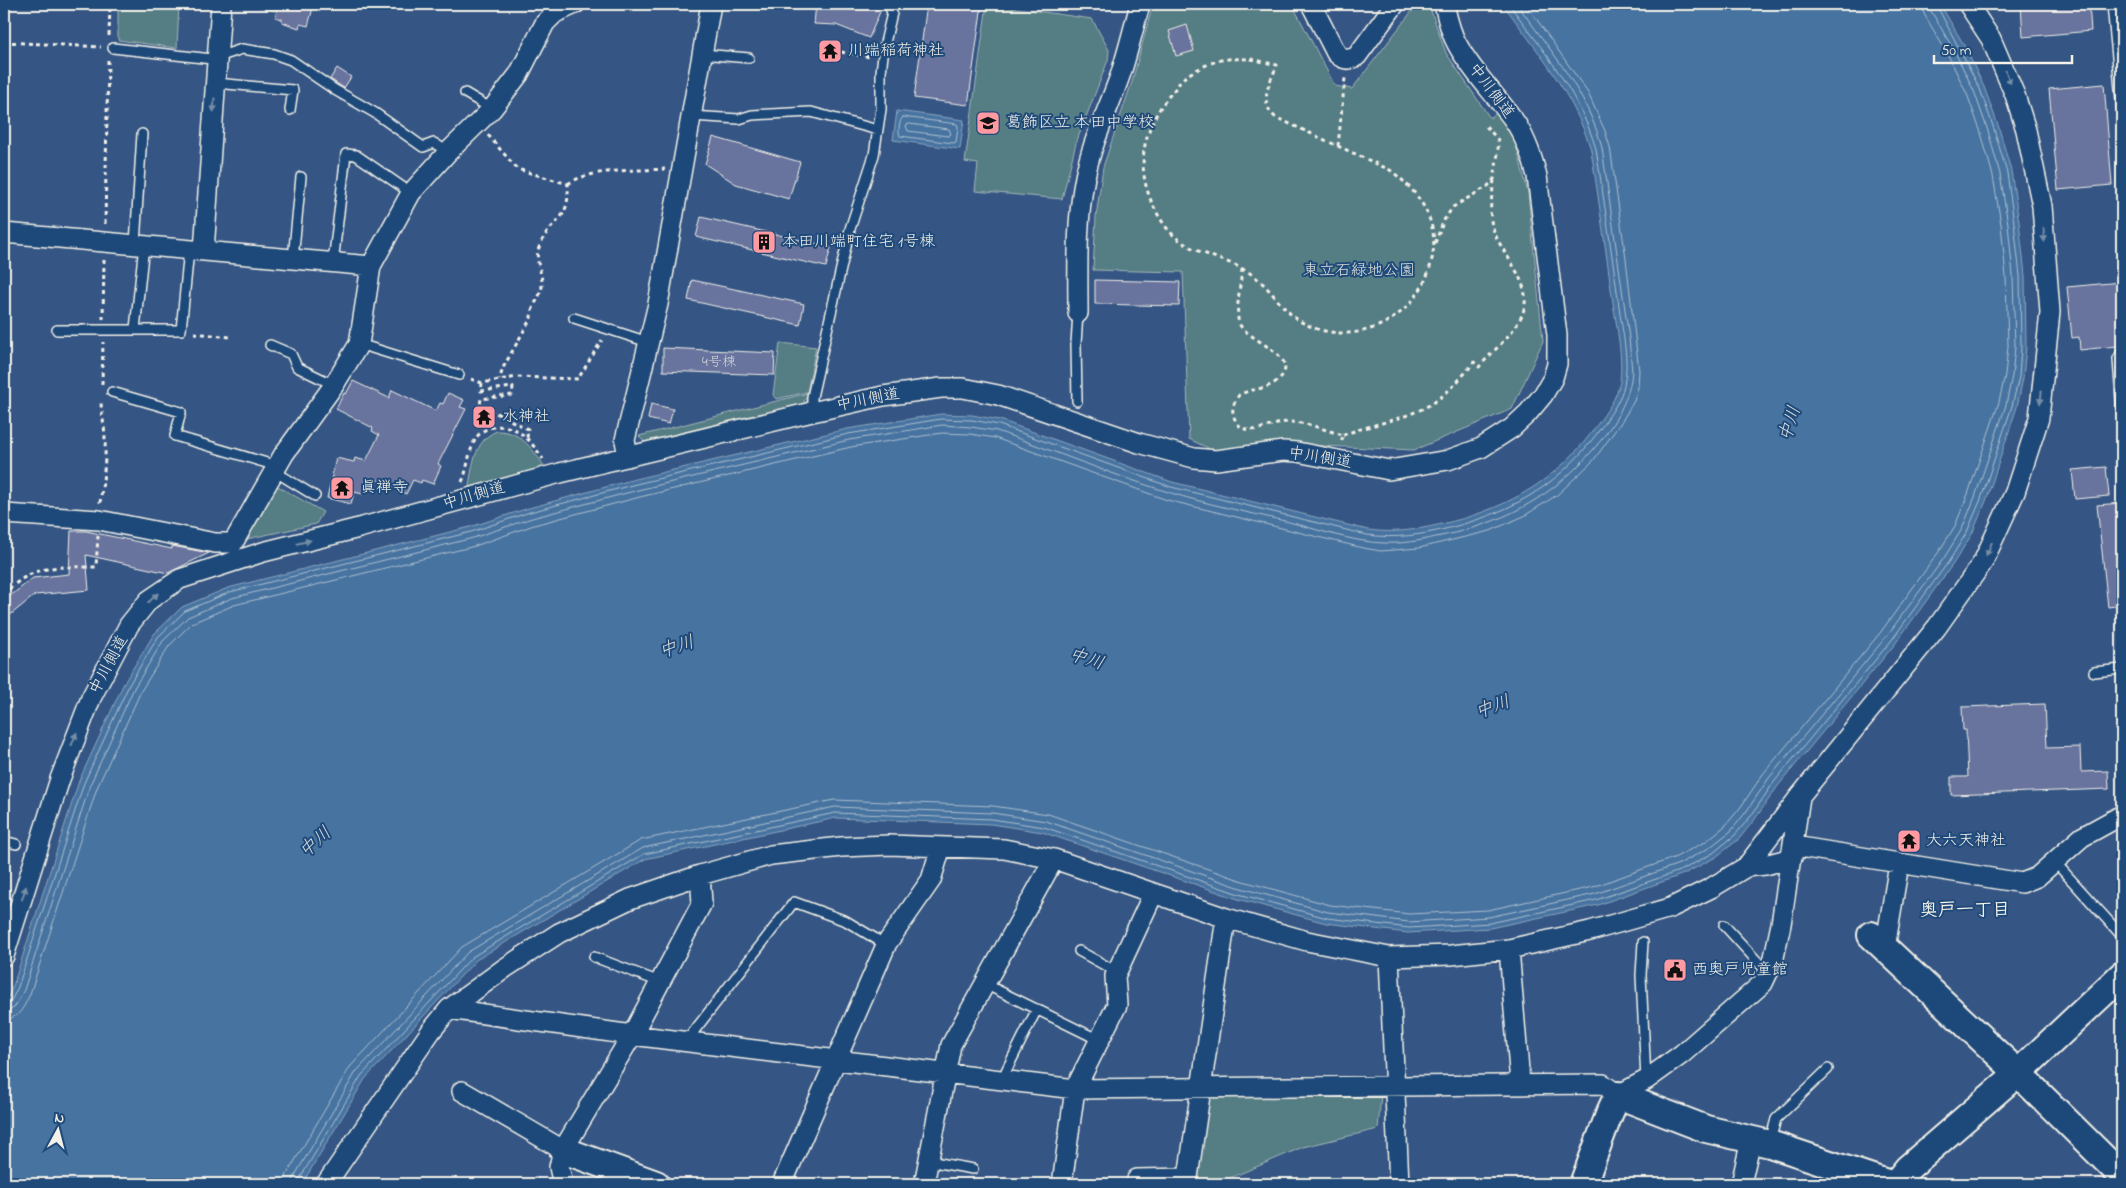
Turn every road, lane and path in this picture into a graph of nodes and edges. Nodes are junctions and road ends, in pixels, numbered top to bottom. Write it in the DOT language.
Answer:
graph roads {
  1 [pos="221,4"];
  2 [pos="575,4"];
  3 [pos="711,4"];
  4 [pos="889,4"];
  5 [pos="1140,4"];
  6 [pos="1310,4"];
  7 [pos="1395,4"];
  8 [pos="1444,4"];
  9 [pos="1968,4"];
  10 [pos="2112,4"];
  11 [pos="553,8"];
  12 [pos="4,42"];
  13 [pos="113,48"];
  14 [pos="840,52"];
  15 [pos="702,54"];
  16 [pos="218,58"];
  17 [pos="749,58"];
  18 [pos="883,58"];
  19 [pos="1345,78"];
  20 [pos="216,83"];
  21 [pos="465,93"];
  22 [pos="492,109"];
  23 [pos="290,110"];
  24 [pos="2122,110"];
  25 [pos="691,116"];
  26 [pos="478,124"];
  27 [pos="1485,125"];
  28 [pos="878,130"];
  29 [pos="142,134"];
  30 [pos="1338,146"];
  31 [pos="448,152"];
  32 [pos="682,168"];
  33 [pos="301,177"];
  34 [pos="1494,179"];
  35 [pos="568,184"];
  36 [pos="412,193"];
  37 [pos="4,233"];
  38 [pos="139,245"];
  39 [pos="1434,246"];
  40 [pos="196,250"];
  41 [pos="293,259"];
  42 [pos="333,263"];
  43 [pos="371,266"];
  44 [pos="1242,269"];
  45 [pos="1078,313"];
  46 [pos="574,318"];
  47 [pos="135,329"];
  48 [pos="610,329"];
  49 [pos="57,330"];
  50 [pos="181,330"];
  51 [pos="230,337"];
  52 [pos="648,342"];
  53 [pos="359,344"];
  54 [pos="270,345"];
  55 [pos="2122,352"];
  56 [pos="459,375"];
  57 [pos="499,380"];
  58 [pos="482,383"];
  59 [pos="334,385"];
  60 [pos="112,392"];
  61 [pos="1077,401"];
  62 [pos="812,412"];
  63 [pos="2122,412"];
  64 [pos="484,421"];
  65 [pos="486,429"];
  66 [pos="1343,434"];
  67 [pos="527,438"];
  68 [pos="628,457"];
  69 [pos="1338,459"];
  70 [pos="276,468"];
  71 [pos="560,473"];
  72 [pos="314,496"];
  73 [pos="449,504"];
  74 [pos="4,514"];
  75 [pos="2122,669"];
  76 [pos="2094,672"];
  77 [pos="1800,796"];
  78 [pos="2122,815"];
  79 [pos="4,841"];
  80 [pos="16,844"];
  81 [pos="941,847"];
  82 [pos="1793,852"];
  83 [pos="1054,859"];
  84 [pos="2055,862"];
  85 [pos="1899,864"];
  86 [pos="1746,867"];
  87 [pos="700,875"];
  88 [pos="1153,894"];
  89 [pos="1226,918"];
  90 [pos="1724,925"];
  91 [pos="2122,936"];
  92 [pos="1878,941"];
  93 [pos="1643,942"];
  94 [pos="886,945"];
  95 [pos="1509,949"];
  96 [pos="1079,951"];
  97 [pos="4,956"];
  98 [pos="594,957"];
  99 [pos="1389,957"];
  100 [pos="1117,972"];
  101 [pos="1768,974"];
  102 [pos="660,982"];
  103 [pos="2119,982"];
  104 [pos="985,984"];
  105 [pos="449,1009"];
  106 [pos="1037,1009"];
  107 [pos="632,1035"];
  108 [pos="1099,1040"];
  109 [pos="689,1041"];
  110 [pos="835,1061"];
  111 [pos="1828,1069"];
  112 [pos="2018,1073"];
  113 [pos="945,1074"];
  114 [pos="1005,1080"];
  115 [pos="1646,1080"];
  116 [pos="1520,1084"];
  117 [pos="1394,1086"];
  118 [pos="1075,1088"];
  119 [pos="1200,1089"];
  120 [pos="462,1091"];
  121 [pos="1618,1096"];
  122 [pos="1760,1142"];
  123 [pos="563,1150"];
  124 [pos="928,1161"];
  125 [pos="973,1170"];
  126 [pos="2122,1176"];
  127 [pos="1137,1179"];
  128 [pos="1188,1181"];
  129 [pos="326,1184"];
  130 [pos="563,1184"];
  131 [pos="656,1184"];
  132 [pos="782,1184"];
  133 [pos="924,1184"];
  134 [pos="1062,1184"];
  135 [pos="1399,1184"];
  136 [pos="1583,1184"];
  137 [pos="1741,1184"];
  138 [pos="1890,1184"];
  139 [pos="1895,1184"];
  1 -- 16 [label="street"];
  2 -- 11 [label="street"];
  3 -- 15 [label="street"];
  4 -- 18 [label="lane"];
  5 -- 45 [label="street"];
  6 -- 7 [label="street"];
  8 -- 69 [label="street, 中川側道"];
  9 -- 77 [label="street, one-way"];
  10 -- 24 [label="lane"];
  11 -- 22 [label="street"];
  12 -- 13 [label="path"];
  13 -- 16 [label="lane"];
  14 -- 18 [label="path"];
  15 -- 17 [label="lane"];
  15 -- 25 [label="street"];
  16 -- 20 [label="street"];
  16 -- 31 [label="lane"];
  18 -- 28 [label="lane"];
  19 -- 30 [label="path"];
  20 -- 23 [label="lane"];
  20 -- 40 [label="street, one-way"];
  21 -- 22 [label="lane"];
  22 -- 26 [label="street"];
  25 -- 28 [label="lane"];
  25 -- 32 [label="street"];
  26 -- 31 [label="street"];
  26 -- 35 [label="path"];
  27 -- 34 [label="path"];
  28 -- 62 [label="lane"];
  29 -- 38 [label="lane"];
  30 -- 39 [label="path"];
  30 -- 44 [label="path"];
  31 -- 36 [label="street"];
  32 -- 35 [label="path"];
  32 -- 52 [label="street"];
  33 -- 41 [label="lane"];
  34 -- 39 [label="path"];
  34 -- 66 [label="path"];
  35 -- 57 [label="path"];
  36 -- 42 [label="lane"];
  36 -- 43 [label="street"];
  37 -- 38 [label="street"];
  38 -- 40 [label="street"];
  38 -- 47 [label="lane"];
  39 -- 44 [label="path"];
  40 -- 41 [label="street"];
  40 -- 50 [label="lane"];
  41 -- 42 [label="street"];
  42 -- 43 [label="street"];
  43 -- 53 [label="street"];
  44 -- 66 [label="path"];
  45 -- 61 [label="lane"];
  46 -- 48 [label="lane"];
  47 -- 49 [label="lane"];
  47 -- 50 [label="lane"];
  48 -- 52 [label="lane"];
  48 -- 57 [label="path"];
  50 -- 51 [label="path"];
  52 -- 68 [label="street"];
  53 -- 56 [label="lane"];
  53 -- 59 [label="street"];
  54 -- 59 [label="lane"];
  55 -- 63 [label="lane"];
  56 -- 58 [label="path"];
  57 -- 58 [label="path"];
  58 -- 67 [label="path"];
  59 -- 70 [label="street"];
  60 -- 70 [label="lane"];
  62 -- 68 [label="street, 中川側道"];
  62 -- 69 [label="street, 中川側道"];
  64 -- 65 [label="path"];
  65 -- 67 [label="path"];
  65 -- 73 [label="path"];
  66 -- 69 [label="path"];
  67 -- 71 [label="path"];
  68 -- 71 [label="street, 中川側道"];
  70 -- 72 [label="lane"];
  70 -- 74 [label="street"];
  71 -- 73 [label="street, 中川側道"];
  97 -- 73 [label="street, 中川側道, one-way"];
  75 -- 76 [label="lane"];
  77 -- 82 [label="street"];
  77 -- 86 [label="street"];
  78 -- 84 [label="street"];
  79 -- 80 [label="lane"];
  81 -- 83 [label="street"];
  81 -- 87 [label="street"];
  81 -- 94 [label="street"];
  82 -- 85 [label="street"];
  82 -- 86 [label="street"];
  82 -- 101 [label="street"];
  83 -- 88 [label="street"];
  83 -- 104 [label="street"];
  84 -- 85 [label="street"];
  84 -- 91 [label="lane"];
  85 -- 92 [label="street"];
  86 -- 95 [label="street"];
  87 -- 102 [label="street"];
  87 -- 105 [label="street"];
  88 -- 89 [label="street"];
  88 -- 100 [label="street"];
  89 -- 99 [label="street"];
  89 -- 119 [label="street"];
  90 -- 101 [label="lane"];
  92 -- 112 [label="street"];
  93 -- 115 [label="lane"];
  94 -- 109 [label="lane"];
  94 -- 110 [label="street"];
  95 -- 99 [label="street"];
  95 -- 116 [label="street"];
  96 -- 100 [label="lane"];
  98 -- 102 [label="lane"];
  99 -- 117 [label="street"];
  100 -- 108 [label="street"];
  101 -- 115 [label="street"];
  102 -- 107 [label="street"];
  103 -- 112 [label="street"];
  104 -- 106 [label="lane"];
  104 -- 113 [label="street"];
  105 -- 107 [label="street"];
  105 -- 129 [label="street"];
  106 -- 108 [label="lane"];
  106 -- 114 [label="lane"];
  107 -- 109 [label="street"];
  107 -- 123 [label="street"];
  108 -- 118 [label="street"];
  109 -- 110 [label="street"];
  110 -- 113 [label="street"];
  110 -- 132 [label="street"];
  111 -- 122 [label="lane"];
  112 -- 126 [label="street"];
  112 -- 139 [label="street"];
  113 -- 114 [label="street"];
  113 -- 124 [label="street"];
  114 -- 118 [label="street"];
  115 -- 121 [label="street"];
  116 -- 117 [label="street"];
  116 -- 121 [label="street"];
  117 -- 119 [label="street"];
  117 -- 135 [label="street"];
  118 -- 119 [label="street"];
  118 -- 134 [label="street"];
  119 -- 128 [label="street"];
  120 -- 123 [label="street"];
  121 -- 122 [label="street"];
  121 -- 136 [label="street"];
  122 -- 137 [label="street"];
  122 -- 138 [label="street"];
  123 -- 130 [label="street"];
  123 -- 131 [label="street"];
  124 -- 125 [label="lane"];
  124 -- 133 [label="street"];
  127 -- 128 [label="street"];
}
